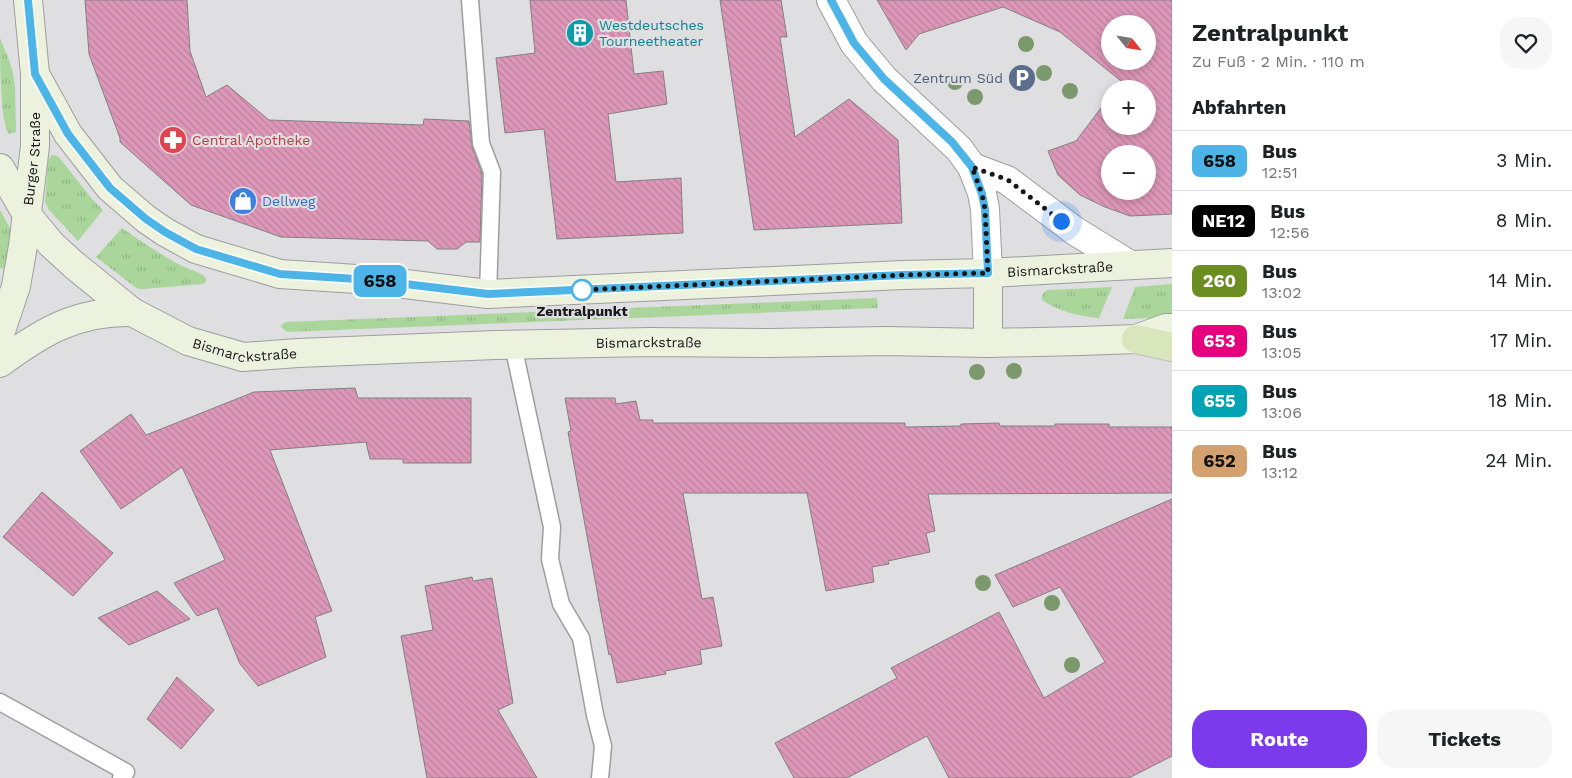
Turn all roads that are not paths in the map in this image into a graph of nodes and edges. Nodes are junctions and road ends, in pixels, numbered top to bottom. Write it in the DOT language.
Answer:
graph roads {
  1 [pos="28,0"];
  2 [pos="470,0"];
  3 [pos="831,0"];
  4 [pos="35,74"];
  5 [pos="972,167"];
  6 [pos="0,168"];
  7 [pos="127,204"];
  8 [pos="27,215"];
  9 [pos="1172,263"];
  10 [pos="74,265"];
  11 [pos="1130,265"];
  12 [pos="988,273"];
  13 [pos="488,294"];
  14 [pos="132,312"];
  15 [pos="1172,328"];
  16 [pos="0,334"];
  17 [pos="1136,339"];
  18 [pos="988,343"];
  19 [pos="513,345"];
  20 [pos="1172,347"];
  21 [pos="0,362"];
  22 [pos="0,702"];
  23 [pos="121,778"];
  24 [pos="600,778"];
  1 -- 4 [label="main road, Burger Straße"];
  2 -- 13 [label="lane"];
  3 -- 5 [label="street"];
  4 -- 7 [label="main road, Burger Straße"];
  4 -- 8 [label="main road, Burger Straße"];
  5 -- 11 [label="street"];
  5 -- 12 [label="street"];
  6 -- 8 [label="main road, Burger Straße"];
  7 -- 13 [label="main road, Bismarckstraße"];
  8 -- 10 [label="main road, Burger Straße"];
  8 -- 16 [label="main road, Burger Straße"];
  9 -- 11 [label="main road, Bismarckstraße"];
  10 -- 14 [label="main road, Bismarckstraße"];
  11 -- 12 [label="main road, Bismarckstraße"];
  12 -- 13 [label="main road, Bismarckstraße"];
  12 -- 18 [label="main road"];
  14 -- 19 [label="main road, Bismarckstraße"];
  14 -- 21 [label="main road, Bismarckstraße"];
  15 -- 17 [label="main road, Bismarckstraße"];
  17 -- 18 [label="main road, Bismarckstraße"];
  17 -- 20 [label="main road"];
  18 -- 19 [label="main road, Bismarckstraße"];
  19 -- 24 [label="lane"];
  22 -- 23 [label="lane"];
}
